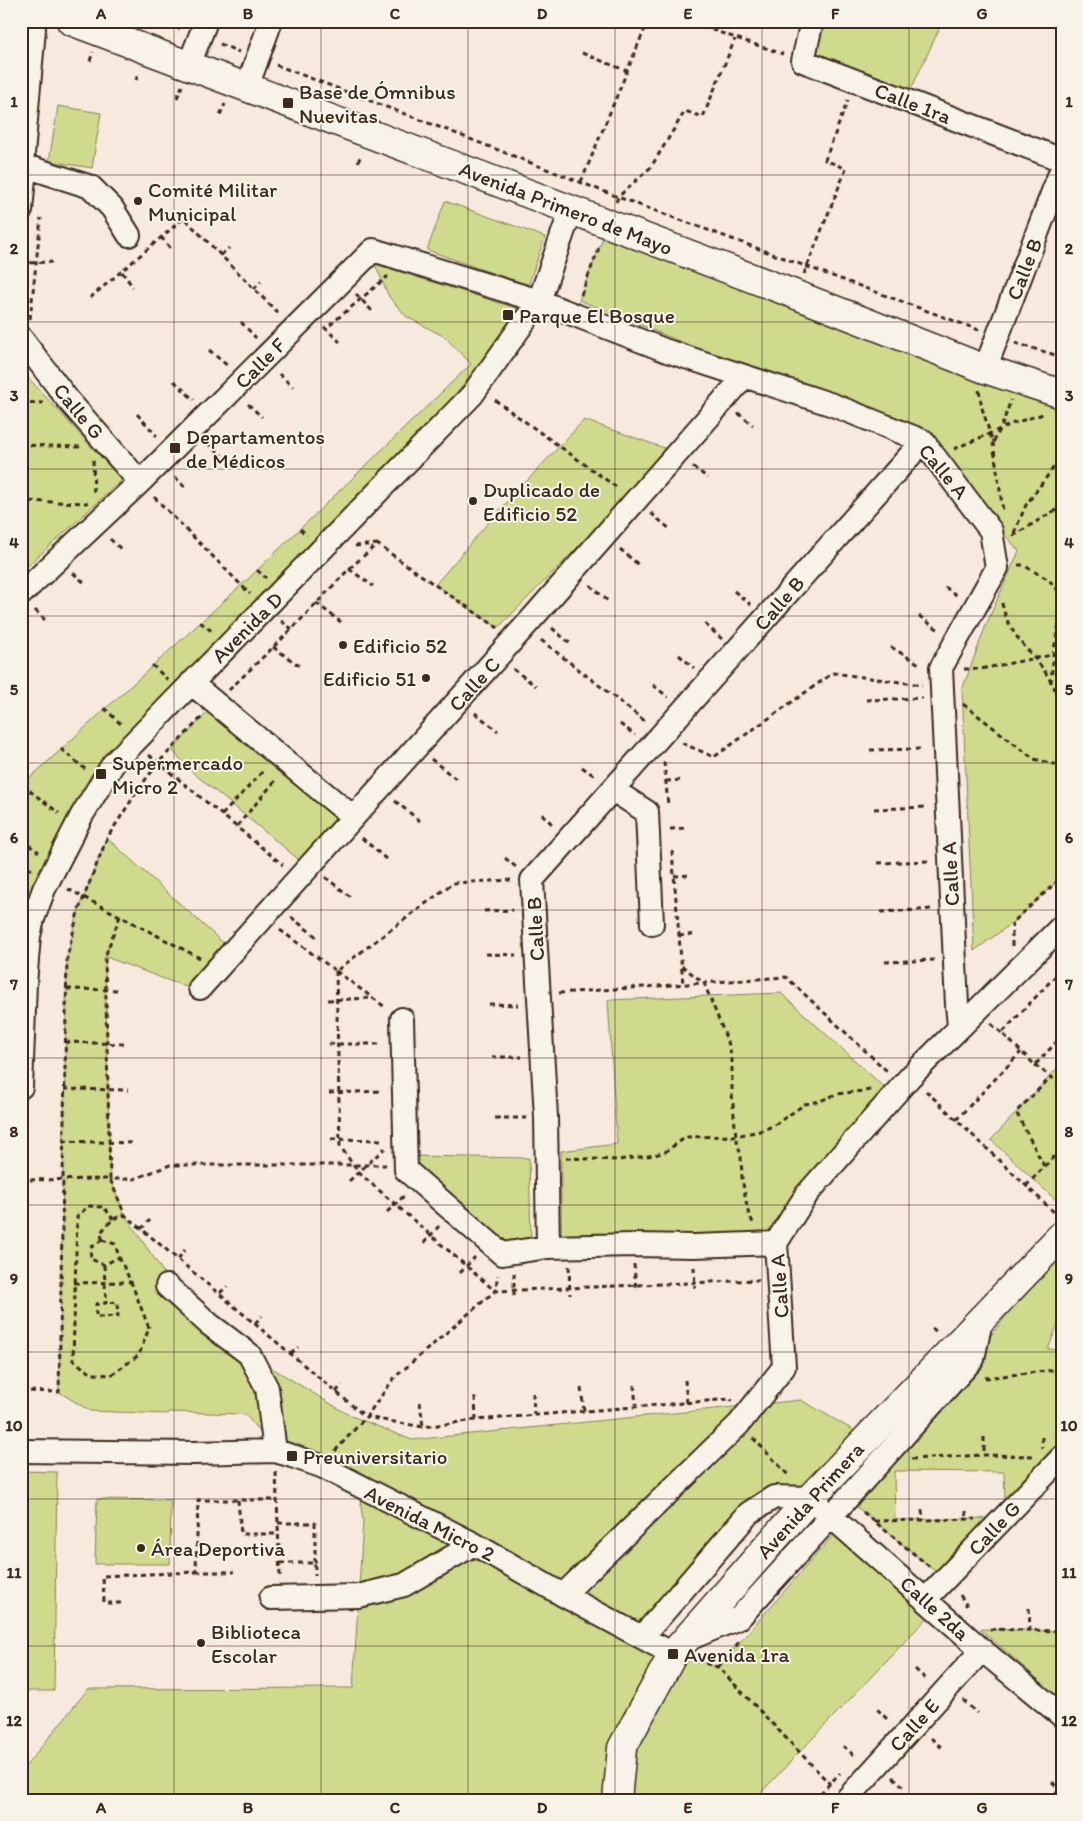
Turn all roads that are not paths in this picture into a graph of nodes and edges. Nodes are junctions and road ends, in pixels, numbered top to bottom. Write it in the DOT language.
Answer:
graph roads {
  1 [pos="27,21"];
  2 [pos="71,21"];
  3 [pos="271,21"];
  4 [pos="812,21"];
  5 [pos="114,29"];
  6 [pos="203,29"];
  7 [pos="190,66"];
  8 [pos="247,87"];
  9 [pos="1062,160"];
  10 [pos="22,165"];
  11 [pos="1062,168"];
  12 [pos="571,210"];
  13 [pos="31,213"];
  14 [pos="129,234"];
  15 [pos="539,301"];
  16 [pos="26,331"];
  17 [pos="744,377"];
  18 [pos="982,377"];
  19 [pos="1054,404"];
  20 [pos="923,441"];
  21 [pos="140,482"];
  22 [pos="21,594"];
  23 [pos="191,683"];
  24 [pos="612,790"];
  25 [pos="355,826"];
  26 [pos="652,924"];
  27 [pos="1062,926"];
  28 [pos="200,988"];
  29 [pos="402,1019"];
  30 [pos="959,1026"];
  31 [pos="21,1087"];
  32 [pos="1062,1235"];
  33 [pos="770,1243"];
  34 [pos="558,1247"];
  35 [pos="167,1286"];
  36 [pos="982,1316"];
  37 [pos="21,1450"];
  38 [pos="275,1452"];
  39 [pos="1061,1457"];
  40 [pos="810,1498"];
  41 [pos="831,1515"];
  42 [pos="474,1544"];
  43 [pos="563,1595"];
  44 [pos="276,1598"];
  45 [pos="925,1600"];
  46 [pos="642,1636"];
  47 [pos="679,1647"];
  48 [pos="982,1650"];
  49 [pos="1060,1710"];
  50 [pos="617,1800"];
  51 [pos="846,1800"];
  1 -- 10 [label="street"];
  2 -- 5 [label="main road, Avenida Primero de Mayo"];
  3 -- 8 [label="street"];
  4 -- 9 [label="street, Calle 1ra"];
  5 -- 7 [label="main road, Avenida Primero de Mayo"];
  6 -- 7 [label="street"];
  7 -- 8 [label="main road, Avenida Primero de Mayo"];
  8 -- 12 [label="main road, Avenida Primero de Mayo"];
  10 -- 13 [label="street"];
  10 -- 14 [label="street"];
  11 -- 18 [label="street, Calle B"];
  12 -- 15 [label="street, Avenida D"];
  12 -- 18 [label="main road, Avenida Primero de Mayo"];
  15 -- 17 [label="street, Calle A"];
  15 -- 21 [label="street, Calle F"];
  15 -- 23 [label="street, Avenida D"];
  16 -- 21 [label="street, Calle G"];
  17 -- 20 [label="street, Calle A"];
  17 -- 25 [label="street, Calle C"];
  18 -- 19 [label="main road, Avenida Primero de Mayo"];
  20 -- 24 [label="street, Calle B"];
  20 -- 30 [label="street, Calle A"];
  21 -- 22 [label="street, Calle F"];
  23 -- 25 [label="street"];
  23 -- 31 [label="street, Avenida D"];
  24 -- 26 [label="street"];
  24 -- 34 [label="street, Calle B"];
  25 -- 28 [label="street, Calle C"];
  27 -- 30 [label="street"];
  29 -- 34 [label="street"];
  30 -- 33 [label="street, Calle A"];
  32 -- 36 [label="main road, Avenida Primera"];
  33 -- 34 [label="street"];
  33 -- 43 [label="street, Calle A"];
  35 -- 38 [label="street"];
  36 -- 40 [label="main road, Avenida Primera"];
  36 -- 41 [label="street"];
  37 -- 38 [label="street, Avenida Micro 2"];
  38 -- 42 [label="street, Avenida Micro 2"];
  39 -- 45 [label="street, Calle G"];
  40 -- 41 [label="street, Calle 2da"];
  40 -- 46 [label="street"];
  40 -- 47 [label="main road, Avenida Primera"];
  41 -- 45 [label="street, Calle 2da"];
  41 -- 47 [label="street"];
  42 -- 43 [label="street, Avenida Micro 2"];
  42 -- 44 [label="street"];
  43 -- 46 [label="street, Avenida Micro 2"];
  45 -- 48 [label="street, Calle 2da"];
  46 -- 47 [label="street, Avenida Micro 2"];
  47 -- 50 [label="main road, Avenida Primera"];
  48 -- 49 [label="street, Calle 2da"];
  48 -- 51 [label="street, Calle E"];
}
